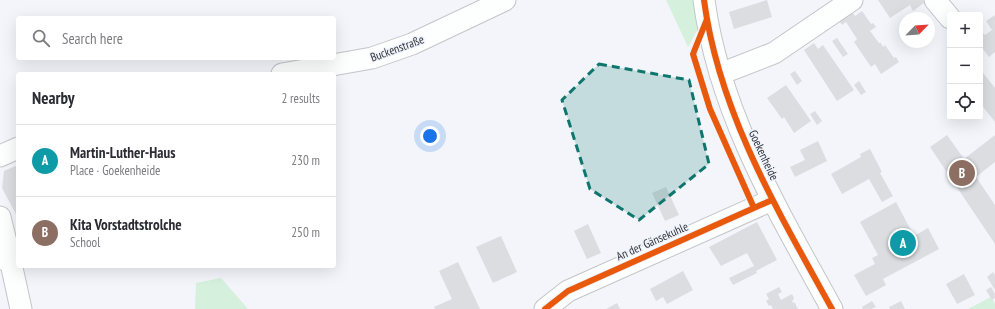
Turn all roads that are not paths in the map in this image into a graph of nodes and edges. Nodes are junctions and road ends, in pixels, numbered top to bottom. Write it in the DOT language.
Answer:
graph roads {
  1 [pos="505,0"];
  2 [pos="704,0"];
  3 [pos="852,0"];
  4 [pos="935,0"];
  5 [pos="947,14"];
  6 [pos="293,72"];
  7 [pos="720,74"];
  8 [pos="16,149"];
  9 [pos="0,156"];
  10 [pos="772,200"];
  11 [pos="0,216"];
  12 [pos="4,256"];
  13 [pos="21,309"];
  14 [pos="545,309"];
  15 [pos="832,309"];
  1 -- 6 [label="street, Buckenstraße"];
  2 -- 7 [label="street, Goekenheide"];
  3 -- 7 [label="street"];
  4 -- 5 [label="street"];
  7 -- 10 [label="street, Goekenheide"];
  8 -- 9 [label="street"];
  10 -- 14 [label="street, An der Gänsekuhle"];
  10 -- 15 [label="street, Goekenheide"];
  11 -- 12 [label="street"];
  12 -- 13 [label="street"];
}
